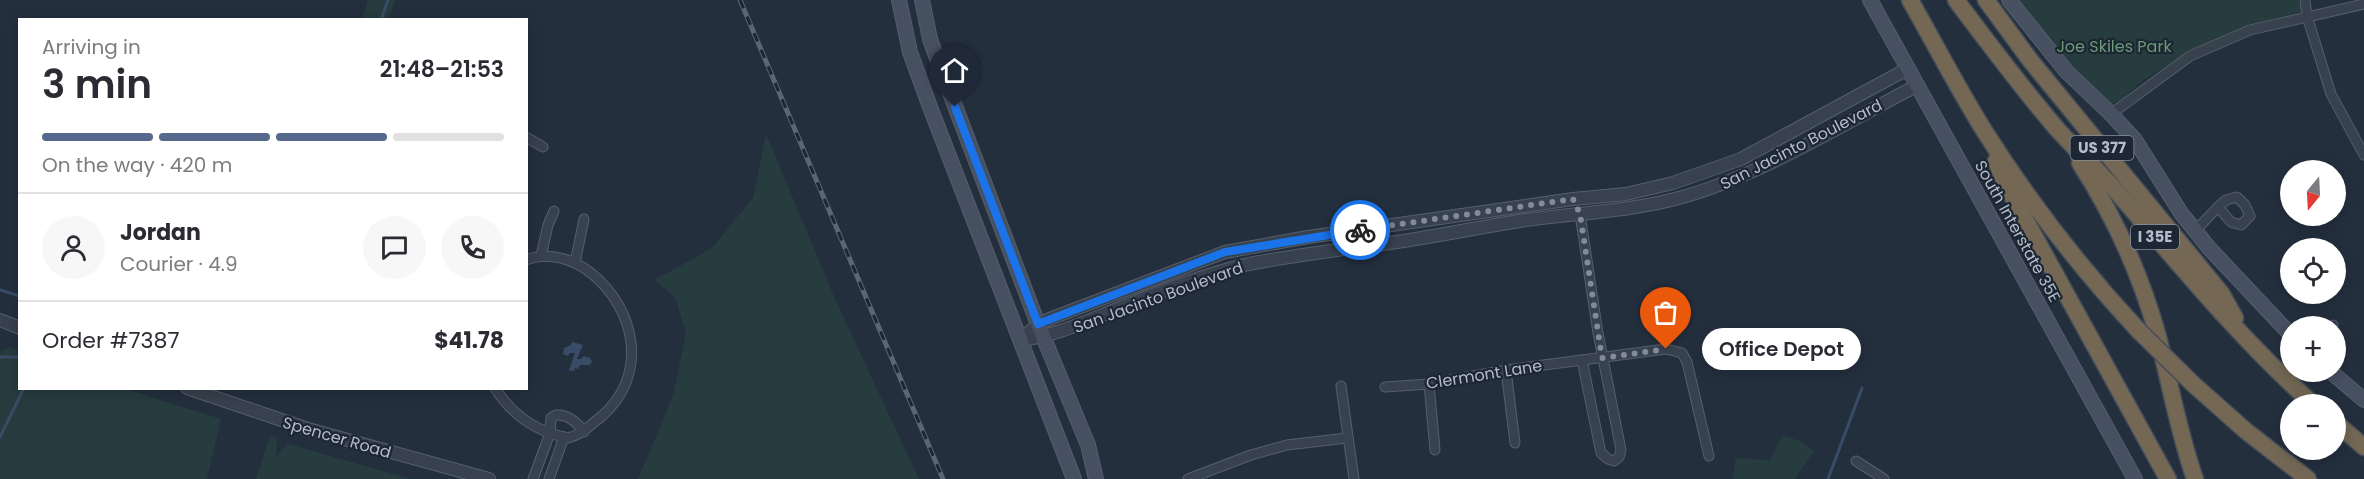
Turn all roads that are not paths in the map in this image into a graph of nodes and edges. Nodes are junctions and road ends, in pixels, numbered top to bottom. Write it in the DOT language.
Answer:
graph roads {
  1 [pos="899,0"];
  2 [pos="922,0"];
  3 [pos="1870,0"];
  4 [pos="1910,0"];
  5 [pos="1956,0"];
  6 [pos="1986,0"];
  7 [pos="2009,0"];
  8 [pos="2306,0"];
  9 [pos="2364,4"];
  10 [pos="2307,16"];
  11 [pos="1909,68"];
  12 [pos="1918,84"];
  13 [pos="2111,114"];
  14 [pos="1984,130"];
  15 [pos="2058,130"];
  16 [pos="528,138"];
  17 [pos="543,147"];
  18 [pos="2364,155"];
  19 [pos="1707,173"];
  20 [pos="1712,188"];
  21 [pos="1573,199"];
  22 [pos="1560,201"];
  23 [pos="2218,207"];
  24 [pos="554,211"];
  25 [pos="1580,214"];
  26 [pos="1562,216"];
  27 [pos="584,219"];
  28 [pos="1370,229"];
  29 [pos="2196,230"];
  30 [pos="1372,245"];
  31 [pos="542,256"];
  32 [pos="528,260"];
  33 [pos="575,263"];
  34 [pos="1150,280"];
  35 [pos="1137,285"];
  36 [pos="1149,297"];
  37 [pos="0,321"];
  38 [pos="2280,323"];
  39 [pos="1038,324"];
  40 [pos="18,327"];
  41 [pos="1044,338"];
  42 [pos="1021,340"];
  43 [pos="2251,344"];
  44 [pos="1602,358"];
  45 [pos="1582,360"];
  46 [pos="1506,370"];
  47 [pos="2343,382"];
  48 [pos="1429,384"];
  49 [pos="1341,386"];
  50 [pos="1385,387"];
  51 [pos="194,390"];
  52 [pos="497,390"];
  53 [pos="2303,394"];
  54 [pos="2364,400"];
  55 [pos="584,432"];
  56 [pos="2346,432"];
  57 [pos="549,433"];
  58 [pos="564,437"];
  59 [pos="1347,438"];
  60 [pos="1515,443"];
  61 [pos="2364,447"];
  62 [pos="1435,450"];
  63 [pos="1709,456"];
  64 [pos="1856,461"];
  65 [pos="1874,476"];
  66 [pos="489,479"];
  67 [pos="533,479"];
  68 [pos="549,479"];
  69 [pos="1074,479"];
  70 [pos="1096,479"];
  71 [pos="1188,479"];
  72 [pos="1354,479"];
  73 [pos="1884,479"];
  74 [pos="2135,479"];
  75 [pos="2168,479"];
  76 [pos="2195,479"];
  77 [pos="2308,479"];
  1 -- 42 [label="main road"];
  2 -- 39 [label="main road"];
  3 -- 11 [label="main road, South Interstate 35E"];
  4 -- 14 [label="highway"];
  5 -- 15 [label="highway, I 35E"];
  6 -- 43 [label="highway, US 377"];
  7 -- 13 [label="main road"];
  8 -- 10 [label="street"];
  9 -- 10 [label="street"];
  10 -- 13 [label="street"];
  10 -- 18 [label="street"];
  11 -- 12 [label="main road, South Interstate 35E"];
  11 -- 19 [label="street, San Jacinto Boulevard"];
  12 -- 20 [label="street, San Jacinto Boulevard"];
  12 -- 74 [label="main road, South Interstate 35E"];
  13 -- 29 [label="main road"];
  14 -- 75 [label="highway"];
  14 -- 77 [label="highway, bridge"];
  15 -- 43 [label="highway, I 35E"];
  15 -- 76 [label="highway"];
  16 -- 17 [label="street"];
  19 -- 20 [label="street"];
  19 -- 21 [label="street, San Jacinto Boulevard"];
  20 -- 25 [label="street, San Jacinto Boulevard"];
  21 -- 22 [label="street, San Jacinto Boulevard"];
  21 -- 25 [label="street"];
  22 -- 26 [label="street"];
  22 -- 28 [label="street, San Jacinto Boulevard"];
  23 -- 29 [label="street"];
  24 -- 31 [label="street"];
  25 -- 26 [label="street, San Jacinto Boulevard"];
  25 -- 44 [label="street"];
  26 -- 30 [label="street, San Jacinto Boulevard"];
  27 -- 33 [label="street"];
  28 -- 30 [label="street"];
  28 -- 34 [label="street, San Jacinto Boulevard"];
  29 -- 38 [label="main road"];
  30 -- 36 [label="street, San Jacinto Boulevard"];
  31 -- 32 [label="street"];
  31 -- 33 [label="street"];
  33 -- 55 [label="street"];
  34 -- 35 [label="street, San Jacinto Boulevard"];
  34 -- 36 [label="street"];
  35 -- 36 [label="street"];
  35 -- 39 [label="street, San Jacinto Boulevard"];
  36 -- 41 [label="street, San Jacinto Boulevard"];
  37 -- 40 [label="street"];
  39 -- 41 [label="main road"];
  39 -- 42 [label="street, San Jacinto Boulevard"];
  41 -- 42 [label="street, San Jacinto Boulevard"];
  41 -- 70 [label="main road"];
  42 -- 69 [label="main road"];
  43 -- 53 [label="highway, I 35E"];
  44 -- 45 [label="street, Clermont Lane"];
  44 -- 45 [label="street"];
  44 -- 63 [label="street, Clermont Lane"];
  45 -- 46 [label="street, Clermont Lane"];
  46 -- 48 [label="street, Clermont Lane"];
  46 -- 60 [label="street"];
  47 -- 54 [label="main road"];
  48 -- 50 [label="street, Clermont Lane"];
  48 -- 62 [label="street"];
  49 -- 59 [label="street"];
  51 -- 66 [label="street, Spencer Road"];
  52 -- 57 [label="street"];
  55 -- 57 [label="street"];
  55 -- 58 [label="street"];
  56 -- 61 [label="highway"];
  57 -- 58 [label="street"];
  57 -- 67 [label="street"];
  58 -- 68 [label="street"];
  59 -- 71 [label="street"];
  59 -- 72 [label="street"];
  64 -- 65 [label="street"];
  65 -- 73 [label="street"];
}
